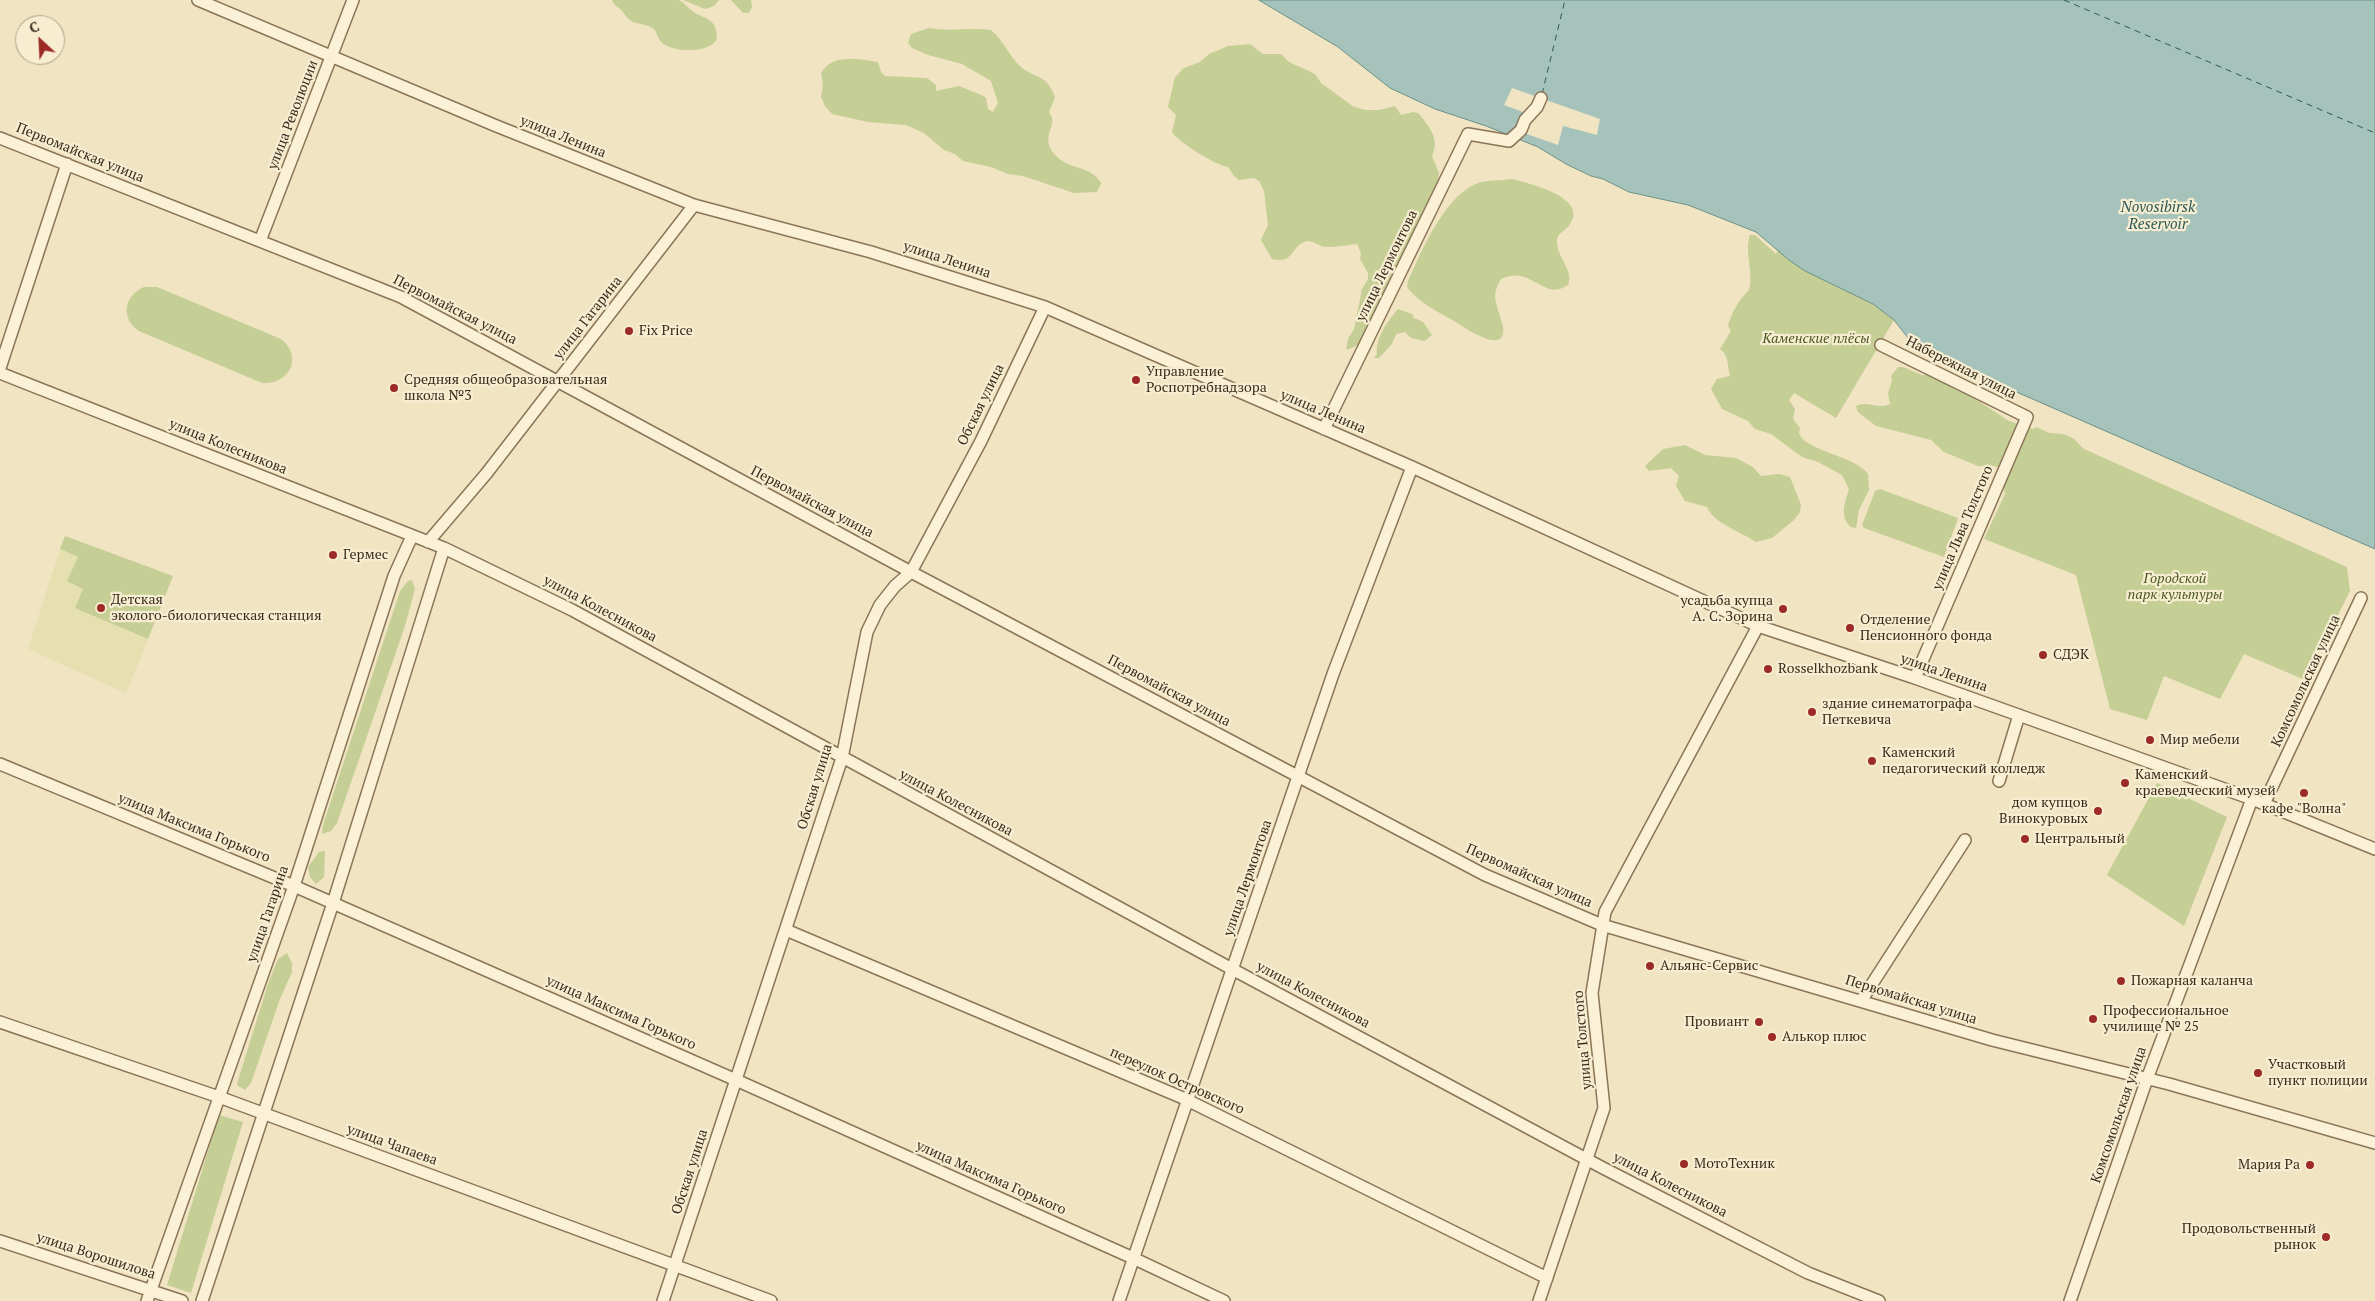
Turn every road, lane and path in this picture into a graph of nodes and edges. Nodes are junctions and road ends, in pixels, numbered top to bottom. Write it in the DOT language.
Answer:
graph roads {
  1 [pos="198,0"];
  2 [pos="353,0"];
  3 [pos="332,58"];
  4 [pos="1541,98"];
  5 [pos="0,138"];
  6 [pos="67,164"];
  7 [pos="694,205"];
  8 [pos="260,241"];
  9 [pos="1046,307"];
  10 [pos="1881,344"];
  11 [pos="0,368"];
  12 [pos="0,374"];
  13 [pos="558,381"];
  14 [pos="2027,418"];
  15 [pos="1324,429"];
  16 [pos="1412,467"];
  17 [pos="412,536"];
  18 [pos="428,542"];
  19 [pos="444,548"];
  20 [pos="911,572"];
  21 [pos="2361,598"];
  22 [pos="1758,626"];
  23 [pos="1914,678"];
  24 [pos="2019,715"];
  25 [pos="842,758"];
  26 [pos="0,764"];
  27 [pos="1299,777"];
  28 [pos="1999,781"];
  29 [pos="2252,799"];
  30 [pos="2264,804"];
  31 [pos="1965,840"];
  32 [pos="2375,849"];
  33 [pos="294,886"];
  34 [pos="333,903"];
  35 [pos="1602,925"];
  36 [pos="786,930"];
  37 [pos="1232,969"];
  38 [pos="1861,1001"];
  39 [pos="0,1022"];
  40 [pos="2147,1079"];
  41 [pos="736,1080"];
  42 [pos="219,1097"];
  43 [pos="1186,1100"];
  44 [pos="262,1113"];
  45 [pos="2375,1142"];
  46 [pos="1586,1159"];
  47 [pos="0,1241"];
  48 [pos="1133,1258"];
  49 [pos="675,1265"];
  50 [pos="1547,1278"];
  51 [pos="149,1296"];
  52 [pos="182,1301"];
  53 [pos="202,1301"];
  54 [pos="663,1301"];
  55 [pos="771,1301"];
  56 [pos="1119,1301"];
  57 [pos="1224,1301"];
  58 [pos="1539,1301"];
  59 [pos="1879,1301"];
  60 [pos="2070,1301"];
  1 -- 3 [label="street, улица Ленина"];
  2 -- 3 [label="street, улица Революции"];
  3 -- 7 [label="street, улица Ленина"];
  3 -- 8 [label="street, улица Революции"];
  4 -- 15 [label="street, улица Лермонтова"];
  5 -- 6 [label="street, Первомайская улица"];
  6 -- 8 [label="street, Первомайская улица"];
  6 -- 11 [label="street"];
  7 -- 9 [label="street, улица Ленина"];
  7 -- 13 [label="street, улица Гагарина"];
  8 -- 13 [label="street, Первомайская улица"];
  9 -- 15 [label="street, улица Ленина"];
  9 -- 20 [label="street, Обская улица"];
  10 -- 14 [label="street, Набережная улица"];
  12 -- 17 [label="street, улица Колесникова"];
  13 -- 18 [label="street, улица Гагарина"];
  13 -- 20 [label="street, Первомайская улица"];
  14 -- 23 [label="street, улица Льва Толстого"];
  15 -- 16 [label="street, улица Ленина"];
  16 -- 22 [label="street, улица Ленина"];
  16 -- 27 [label="street, улица Лермонтова"];
  17 -- 18 [label="street, улица Колесникова"];
  17 -- 33 [label="street, улица Гагарина"];
  18 -- 19 [label="street, улица Колесникова"];
  19 -- 25 [label="street, улица Колесникова"];
  19 -- 34 [label="street"];
  20 -- 25 [label="street, Обская улица"];
  20 -- 27 [label="street, Первомайская улица"];
  21 -- 30 [label="street, Комсомольская улица"];
  22 -- 23 [label="street, улица Ленина"];
  22 -- 35 [label="street, улица Толстого"];
  23 -- 24 [label="street, улица Ленина"];
  24 -- 28 [label="street"];
  24 -- 29 [label="street, улица Ленина"];
  25 -- 36 [label="street, Обская улица"];
  25 -- 37 [label="street, улица Колесникова"];
  26 -- 33 [label="street, улица Максима Горького"];
  27 -- 35 [label="street, Первомайская улица"];
  27 -- 37 [label="street, улица Лермонтова"];
  29 -- 30 [label="street, улица Ленина"];
  29 -- 40 [label="street, Комсомольская улица"];
  30 -- 32 [label="street, улица Ленина"];
  31 -- 38 [label="street"];
  33 -- 34 [label="street, улица Максима Горького"];
  33 -- 42 [label="street, улица Гагарина"];
  34 -- 41 [label="street, улица Максима Горького"];
  34 -- 44 [label="street"];
  35 -- 38 [label="street, Первомайская улица"];
  35 -- 46 [label="street, улица Толстого"];
  36 -- 41 [label="street, Обская улица"];
  36 -- 43 [label="street, переулок Островского"];
  37 -- 43 [label="street, улица Лермонтова"];
  37 -- 46 [label="street, улица Колесникова"];
  38 -- 40 [label="street, Первомайская улица"];
  39 -- 42 [label="street, улица Чапаева"];
  40 -- 45 [label="street, Первомайская улица"];
  40 -- 60 [label="street, Комсомольская улица"];
  41 -- 48 [label="street, улица Максима Горького"];
  41 -- 49 [label="street, Обская улица"];
  42 -- 44 [label="street, улица Чапаева"];
  42 -- 51 [label="street, улица Гагарина"];
  43 -- 48 [label="street, улица Лермонтова"];
  43 -- 50 [label="street, переулок Островского"];
  44 -- 49 [label="street, улица Чапаева"];
  44 -- 53 [label="street"];
  46 -- 50 [label="street, улица Толстого"];
  46 -- 59 [label="street, улица Колесникова"];
  47 -- 51 [label="street, улица Ворошилова"];
  48 -- 56 [label="street, улица Лермонтова"];
  48 -- 57 [label="street, улица Максима Горького"];
  49 -- 54 [label="street, Обская улица"];
  49 -- 55 [label="street, улица Чапаева"];
  50 -- 58 [label="street, улица Толстого"];
  51 -- 52 [label="street, улица Ворошилова"];
}
